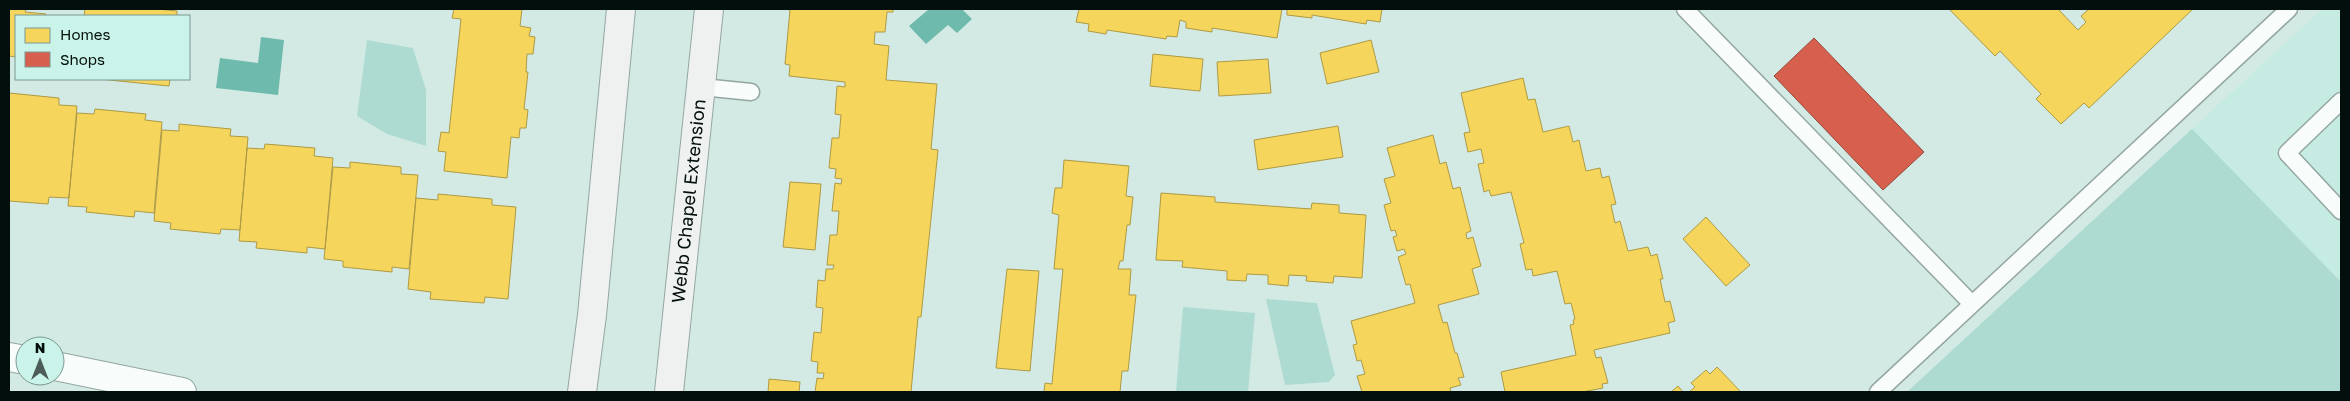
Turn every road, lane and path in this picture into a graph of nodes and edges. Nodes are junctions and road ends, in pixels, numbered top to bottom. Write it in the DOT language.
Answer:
graph roads {
  1 [pos="621,9"];
  2 [pos="709,9"];
  3 [pos="1685,9"];
  4 [pos="2289,9"];
  5 [pos="702,87"];
  6 [pos="751,92"];
  7 [pos="2341,101"];
  8 [pos="2341,211"];
  9 [pos="1972,304"];
  10 [pos="65,369"];
  11 [pos="141,388"];
  12 [pos="182,392"];
  13 [pos="582,392"];
  14 [pos="669,392"];
  15 [pos="1878,392"];
  1 -- 13 [label="main road"];
  2 -- 5 [label="main road, Webb Chapel Extension"];
  3 -- 9 [label="lane"];
  4 -- 9 [label="lane"];
  5 -- 6 [label="lane"];
  5 -- 14 [label="main road, Webb Chapel Extension"];
  7 -- 8 [label="lane"];
  9 -- 15 [label="lane"];
  10 -- 11 [label="street"];
  11 -- 12 [label="street"];
}
